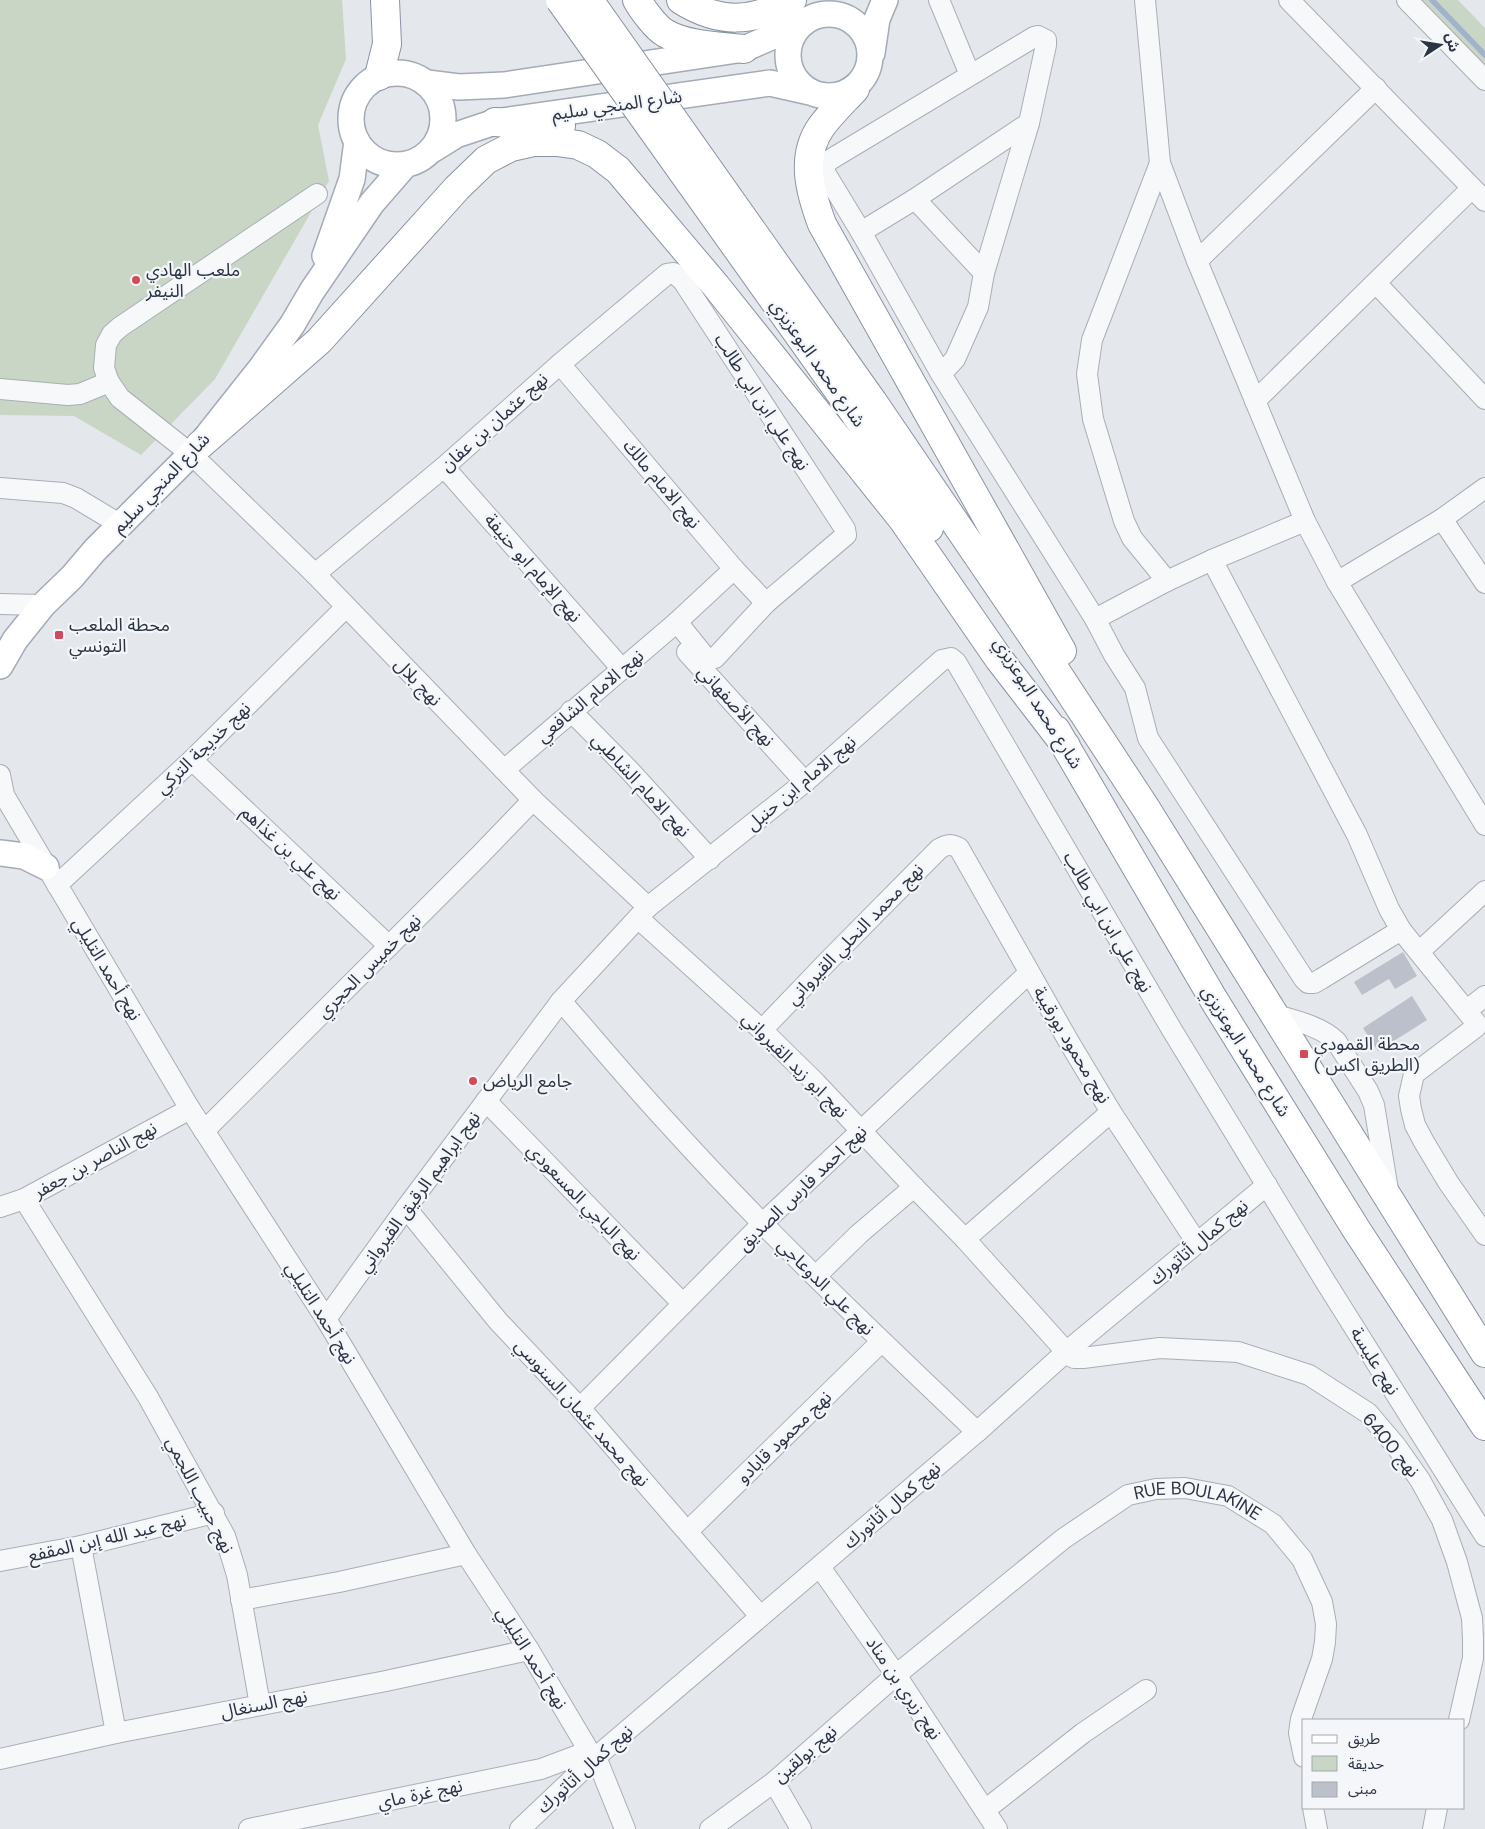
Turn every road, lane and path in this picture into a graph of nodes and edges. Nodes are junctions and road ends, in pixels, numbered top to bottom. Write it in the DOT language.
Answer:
graph roads {
  1 [pos="385,0"];
  2 [pos="560,0"];
  3 [pos="589,0"];
  4 [pos="637,0"];
  5 [pos="681,0"];
  6 [pos="841,0"];
  7 [pos="886,0"];
  8 [pos="939,0"];
  9 [pos="1145,0"];
  10 [pos="1289,0"];
  11 [pos="1407,0"];
  12 [pos="804,13"];
  13 [pos="744,49"];
  14 [pos="871,58"];
  15 [pos="970,75"];
  16 [pos="379,76"];
  17 [pos="1485,80"];
  18 [pos="427,83"];
  19 [pos="855,88"];
  20 [pos="1376,88"];
  21 [pos="810,92"];
  22 [pos="495,122"];
  23 [pos="1029,124"];
  24 [pos="357,141"];
  25 [pos="430,151"];
  26 [pos="1160,163"];
  27 [pos="406,164"];
  28 [pos="317,194"];
  29 [pos="1479,195"];
  30 [pos="915,199"];
  31 [pos="860,232"];
  32 [pos="1197,261"];
  33 [pos="674,273"];
  34 [pos="984,273"];
  35 [pos="1376,283"];
  36 [pos="716,286"];
  37 [pos="312,291"];
  38 [pos="560,364"];
  39 [pos="941,374"];
  40 [pos="110,382"];
  41 [pos="0,389"];
  42 [pos="1485,399"];
  43 [pos="1256,401"];
  44 [pos="864,408"];
  45 [pos="195,449"];
  46 [pos="444,467"];
  47 [pos="0,488"];
  48 [pos="1485,488"];
  49 [pos="1442,519"];
  50 [pos="1305,521"];
  51 [pos="121,525"];
  52 [pos="1212,560"];
  53 [pos="734,569"];
  54 [pos="314,574"];
  55 [pos="1166,581"];
  56 [pos="1337,582"];
  57 [pos="1485,583"];
  58 [pos="766,603"];
  59 [pos="0,604"];
  60 [pos="43,605"];
  61 [pos="346,607"];
  62 [pos="1095,619"];
  63 [pos="672,626"];
  64 [pos="951,658"];
  65 [pos="0,666"];
  66 [pos="622,669"];
  67 [pos="571,711"];
  68 [pos="1066,746"];
  69 [pos="192,760"];
  70 [pos="504,770"];
  71 [pos="0,775"];
  72 [pos="805,782"];
  73 [pos="533,800"];
  74 [pos="1145,807"];
  75 [pos="0,811"];
  76 [pos="1485,825"];
  77 [pos="952,844"];
  78 [pos="0,853"];
  79 [pos="710,859"];
  80 [pos="52,876"];
  81 [pos="1485,891"];
  82 [pos="643,912"];
  83 [pos="1401,930"];
  84 [pos="389,946"];
  85 [pos="1420,951"];
  86 [pos="1030,973"];
  87 [pos="1484,998"];
  88 [pos="561,1001"];
  89 [pos="1467,1010"];
  90 [pos="1276,1015"];
  91 [pos="762,1030"];
  92 [pos="486,1101"];
  93 [pos="190,1109"];
  94 [pos="1112,1112"];
  95 [pos="862,1130"];
  96 [pos="204,1131"];
  97 [pos="1267,1185"];
  98 [pos="914,1188"];
  99 [pos="24,1199"];
  100 [pos="1390,1200"];
  101 [pos="406,1208"];
  102 [pos="1,1209"];
  103 [pos="763,1223"];
  104 [pos="1485,1235"];
  105 [pos="965,1239"];
  106 [pos="1197,1243"];
  107 [pos="816,1276"];
  108 [pos="683,1304"];
  109 [pos="326,1319"];
  110 [pos="881,1342"];
  111 [pos="1066,1352"];
  112 [pos="1485,1353"];
  113 [pos="580,1408"];
  114 [pos="1485,1426"];
  115 [pos="977,1432"];
  116 [pos="1440,1465"];
  117 [pos="1420,1480"];
  118 [pos="214,1514"];
  119 [pos="688,1531"];
  120 [pos="1485,1536"];
  121 [pos="81,1546"];
  122 [pos="466,1554"];
  123 [pos="0,1561"];
  124 [pos="820,1567"];
  125 [pos="241,1600"];
  126 [pos="760,1616"];
  127 [pos="529,1650"];
  128 [pos="896,1674"];
  129 [pos="1146,1690"];
  130 [pos="260,1705"];
  131 [pos="1459,1719"];
  132 [pos="116,1733"];
  133 [pos="1302,1745"];
  134 [pos="592,1754"];
  135 [pos="0,1759"];
  136 [pos="774,1782"];
  137 [pos="1313,1809"];
  138 [pos="986,1810"];
  139 [pos="249,1829"];
  140 [pos="520,1829"];
  141 [pos="625,1829"];
  142 [pos="710,1829"];
  143 [pos="801,1829"];
  144 [pos="997,1829"];
  145 [pos="1316,1829"];
  1 -- 16 [label="highway"];
  2 -- 44 [label="highway, شارع محمد البوعزيزي, bridge"];
  3 -- 44 [label="highway, شارع محمد البوعزيزي, bridge"];
  4 -- 13 [label="highway"];
  5 -- 12 [label="highway"];
  6 -- 12 [label="main road, شارع المنجي سليم"];
  7 -- 14 [label="main road"];
  8 -- 15 [label="street"];
  9 -- 26 [label="street"];
  10 -- 20 [label="street"];
  11 -- 17 [label="street"];
  12 -- 13 [label="main road, شارع المنجي سليم"];
  12 -- 14 [label="main road, شارع المنجي سليم"];
  12 -- 21 [label="main road, شارع المنجي سليم"];
  13 -- 18 [label="main road, شارع المنجي سليم"];
  14 -- 19 [label="main road"];
  15 -- 23 [label="street"];
  15 -- 31 [label="street"];
  16 -- 18 [label="main road, شارع المنجي سليم"];
  16 -- 24 [label="main road, شارع المنجي سليم"];
  18 -- 25 [label="main road"];
  19 -- 21 [label="main road, شارع المنجي سليم"];
  19 -- 74 [label="highway"];
  20 -- 29 [label="street"];
  20 -- 32 [label="street"];
  21 -- 22 [label="main road, شارع المنجي سليم"];
  22 -- 25 [label="main road, شارع المنجي سليم"];
  22 -- 36 [label="highway"];
  23 -- 30 [label="street"];
  23 -- 34 [label="street"];
  24 -- 27 [label="main road"];
  24 -- 37 [label="main road, شارع المنجي سليم"];
  25 -- 27 [label="main road, شارع المنجي سليم"];
  26 -- 32 [label="street"];
  26 -- 55 [label="street"];
  27 -- 37 [label="main road, شارع المنجي سليم"];
  28 -- 40 [label="street"];
  29 -- 35 [label="street"];
  30 -- 31 [label="street"];
  30 -- 34 [label="street"];
  31 -- 39 [label="street"];
  32 -- 43 [label="street"];
  33 -- 38 [label="street, نهج عثمان بن عفان"];
  33 -- 58 [label="street, نهج علي ابن ابي طالب"];
  34 -- 39 [label="street"];
  35 -- 42 [label="street"];
  35 -- 43 [label="street"];
  36 -- 45 [label="highway"];
  36 -- 68 [label="highway"];
  37 -- 45 [label="main road, شارع المنجي سليم"];
  38 -- 46 [label="street, نهج عثمان بن عفان"];
  38 -- 53 [label="street, نهج الامام مالك"];
  39 -- 62 [label="street"];
  40 -- 41 [label="street"];
  40 -- 45 [label="street, نهج بلال"];
  43 -- 50 [label="street"];
  44 -- 68 [label="highway, شارع محمد البوعزيزي"];
  44 -- 74 [label="highway, شارع محمد البوعزيزي"];
  45 -- 51 [label="main road, شارع المنجي سليم"];
  45 -- 54 [label="street, نهج بلال"];
  46 -- 54 [label="street, نهج عثمان بن عفان"];
  46 -- 66 [label="street, نهج الإمام ابو حنيفة"];
  47 -- 51 [label="street"];
  48 -- 49 [label="street"];
  49 -- 56 [label="street"];
  49 -- 57 [label="street"];
  50 -- 52 [label="street"];
  50 -- 56 [label="street"];
  51 -- 60 [label="main road, شارع المنجي سليم"];
  52 -- 55 [label="street"];
  52 -- 83 [label="street"];
  53 -- 58 [label="street, نهج الامام مالك"];
  53 -- 63 [label="street, نهج الامام الشافعي"];
  54 -- 61 [label="street, نهج بلال"];
  55 -- 62 [label="street"];
  56 -- 76 [label="street"];
  58 -- 63 [label="street"];
  59 -- 60 [label="street"];
  60 -- 65 [label="main road, شارع المنجي سليم"];
  61 -- 69 [label="street, نهج خديجة التركي"];
  61 -- 70 [label="street, نهج بلال"];
  62 -- 83 [label="street"];
  63 -- 66 [label="street, نهج الامام الشافعي"];
  63 -- 72 [label="street, نهج الأصفهاني"];
  64 -- 72 [label="street, نهج الامام ابن حنبل"];
  64 -- 97 [label="street, نهج علي ابن ابي طالب"];
  66 -- 67 [label="street, نهج الامام الشافعي"];
  67 -- 70 [label="street, نهج الامام الشافعي"];
  67 -- 79 [label="street, نهج الامام الشاطبي"];
  68 -- 114 [label="highway, شارع محمد البوعزيزي"];
  69 -- 80 [label="street, نهج خديجة التركي"];
  69 -- 84 [label="street, نهج علي بن غذاهم"];
  70 -- 73 [label="street, نهج بلال"];
  71 -- 80 [label="street, نهج أحمد التليلي"];
  72 -- 79 [label="street, نهج الامام ابن حنبل"];
  73 -- 82 [label="street, نهج بلال"];
  73 -- 84 [label="street, نهج خميس الحجري"];
  74 -- 90 [label="highway, شارع محمد البوعزيزي"];
  75 -- 80 [label="street, نهج أحمد التليلي"];
  77 -- 86 [label="street, نهج محمود بورقيبة"];
  77 -- 91 [label="street, نهج محمد النحلي القيرواني"];
  78 -- 80 [label="main road"];
  79 -- 82 [label="street, نهج الامام ابن حنبل"];
  80 -- 93 [label="street, نهج أحمد التليلي"];
  81 -- 85 [label="street"];
  82 -- 88 [label="street, نهج ابراهيم الرقيق القيرواني"];
  82 -- 91 [label="street, نهج ابو زيد القيرواني"];
  83 -- 85 [label="street"];
  84 -- 96 [label="street, نهج خميس الحجري"];
  85 -- 89 [label="street"];
  86 -- 94 [label="street, نهج محمود بورقيبة"];
  86 -- 95 [label="street, نهج احمد فارس الصديق"];
  87 -- 89 [label="street"];
  88 -- 92 [label="street, نهج ابراهيم الرقيق القيرواني"];
  88 -- 103 [label="street, نهج علي الدوعاجي"];
  89 -- 104 [label="street"];
  90 -- 100 [label="highway, شارع محمد البوعزيزي"];
  90 -- 100 [label="street"];
  91 -- 95 [label="street, نهج ابو زيد القيرواني"];
  92 -- 101 [label="street, نهج ابراهيم الرقيق القيرواني"];
  92 -- 108 [label="street, نهج الباجي المسعودي"];
  93 -- 96 [label="street, نهج أحمد التليلي"];
  93 -- 99 [label="street, نهج الناصر بن جعفر"];
  94 -- 105 [label="street"];
  94 -- 106 [label="street, نهج محمود بورقيبة"];
  95 -- 98 [label="street, نهج ابو زيد القيرواني"];
  95 -- 103 [label="street, نهج احمد فارس الصديق"];
  96 -- 109 [label="street, نهج أحمد التليلي"];
  97 -- 106 [label="street, نهج كمال أتاتورك"];
  97 -- 116 [label="street, نهج عليسة"];
  98 -- 105 [label="street, نهج ابو زيد القيرواني"];
  98 -- 107 [label="street"];
  99 -- 102 [label="street, نهج الناصر بن جعفر"];
  99 -- 118 [label="street, نهج حبيب اللجمي"];
  100 -- 112 [label="highway, شارع محمد البوعزيزي"];
  101 -- 109 [label="street, نهج ابراهيم الرقيق القيرواني"];
  101 -- 113 [label="street, نهج محمد عثمان السنوسي"];
  103 -- 107 [label="street, نهج علي الدوعاجي"];
  103 -- 108 [label="street, نهج احمد فارس الصديق"];
  105 -- 111 [label="street, نهج ابو زيد القيرواني"];
  106 -- 111 [label="street, نهج كمال أتاتورك"];
  107 -- 110 [label="street, نهج علي الدوعاجي"];
  108 -- 113 [label="street, نهج احمد فارس الصديق"];
  109 -- 122 [label="street, نهج أحمد التليلي"];
  110 -- 115 [label="street, نهج علي الدوعاجي"];
  110 -- 119 [label="street, نهج محمود قابادو"];
  111 -- 115 [label="street, نهج كمال أتاتورك"];
  111 -- 117 [label="street, نهج 6400"];
  113 -- 119 [label="street, نهج محمد عثمان السنوسي"];
  115 -- 124 [label="street, نهج كمال أتاتورك"];
  116 -- 117 [label="street"];
  116 -- 120 [label="street, نهج عليسة"];
  117 -- 131 [label="street, نهج 6400"];
  118 -- 121 [label="street, نهج عبد الله إبن المقفع"];
  118 -- 125 [label="street, نهج حبيب اللجمي"];
  119 -- 126 [label="street, نهج محمد عثمان السنوسي"];
  121 -- 123 [label="street, نهج عبد الله إبن المقفع"];
  121 -- 132 [label="street"];
  122 -- 125 [label="street"];
  122 -- 127 [label="street, نهج أحمد التليلي"];
  124 -- 126 [label="street, نهج كمال أتاتورك"];
  124 -- 128 [label="street, نهج زيري بن مناد"];
  125 -- 130 [label="street, نهج حبيب اللجمي"];
  126 -- 134 [label="street, نهج كمال أتاتورك"];
  127 -- 130 [label="street, نهج السنغال"];
  127 -- 134 [label="street, نهج أحمد التليلي"];
  128 -- 133 [label="street, RUE BOULAKINE"];
  128 -- 136 [label="street, نهج بولقين"];
  128 -- 138 [label="street, نهج زيري بن مناد"];
  129 -- 138 [label="street"];
  130 -- 132 [label="street, نهج السنغال"];
  132 -- 135 [label="street, نهج السنغال"];
  134 -- 139 [label="street, نهج غرة ماي"];
  134 -- 140 [label="street, نهج كمال أتاتورك"];
  134 -- 141 [label="street, نهج أحمد التليلي"];
  136 -- 142 [label="street, نهج بولقين"];
  136 -- 143 [label="street"];
  137 -- 145 [label="street"];
  138 -- 144 [label="street, نهج زيري بن مناد"];
}
